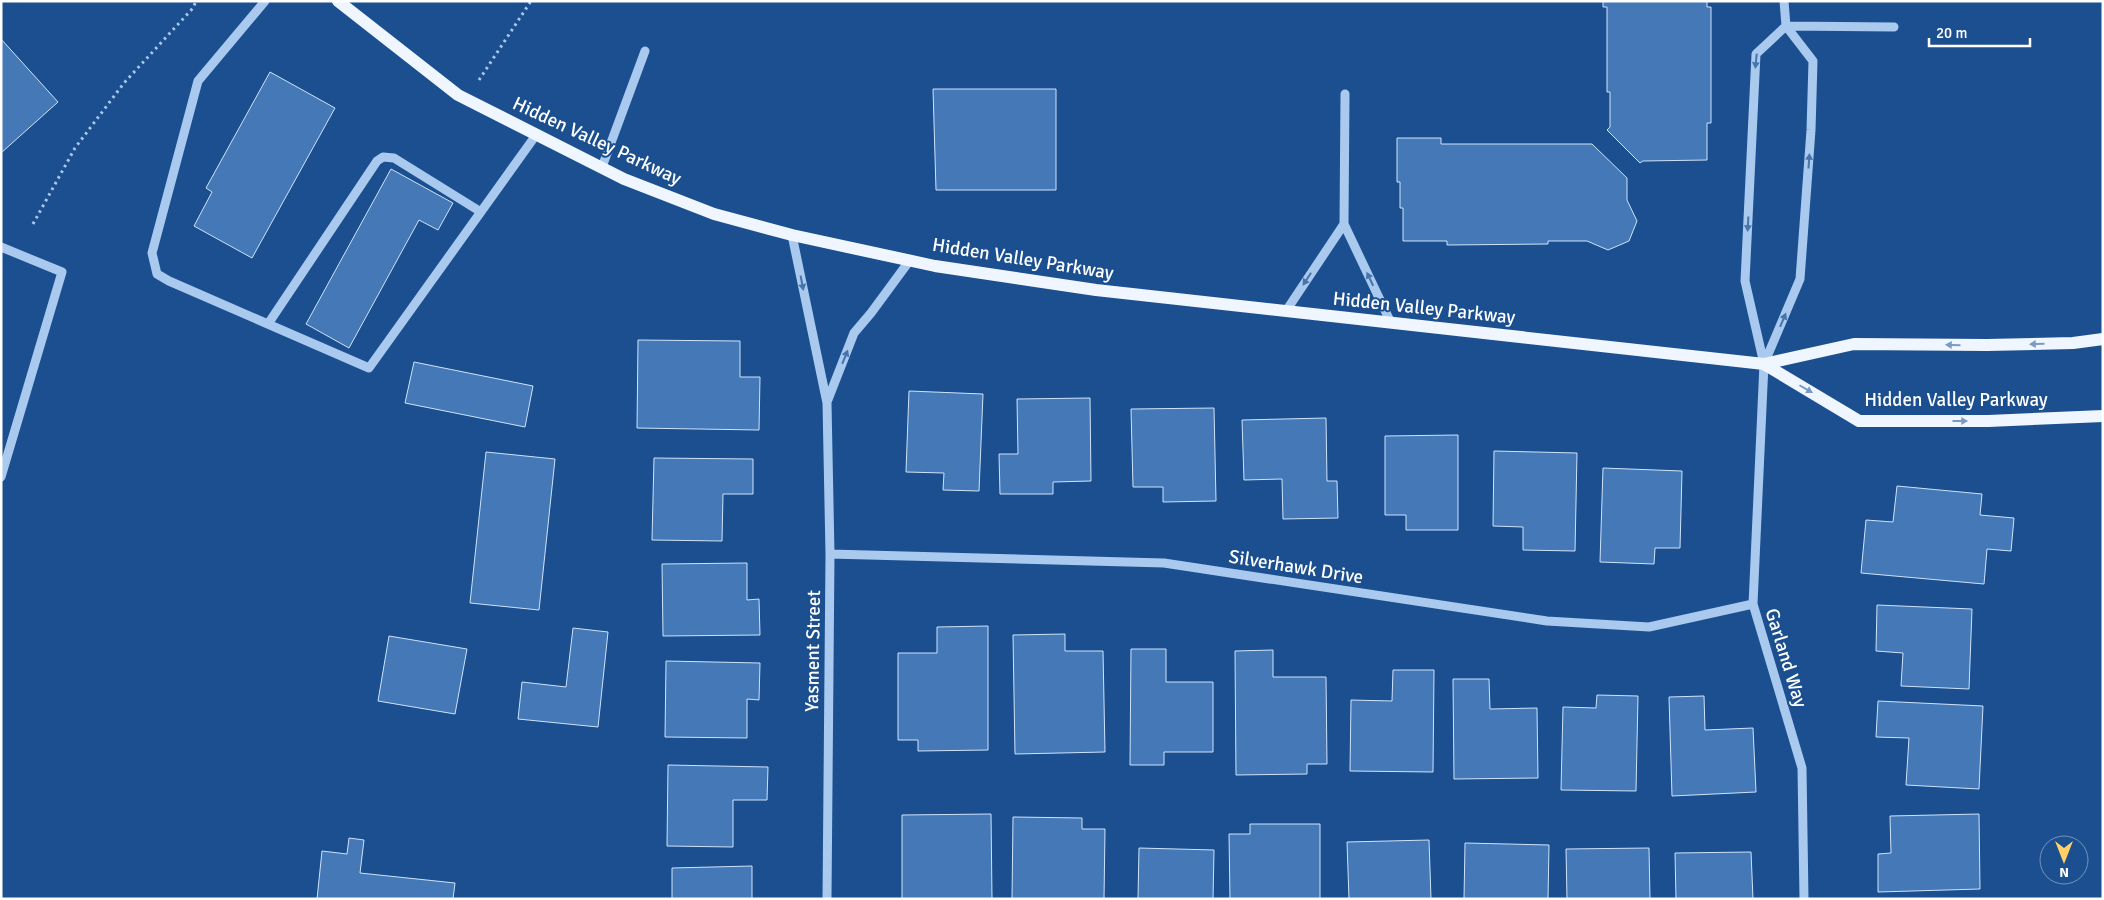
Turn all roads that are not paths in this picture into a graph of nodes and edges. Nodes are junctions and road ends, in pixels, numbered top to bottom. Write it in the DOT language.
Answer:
graph roads {
  1 [pos="264,1"];
  2 [pos="338,1"];
  3 [pos="1784,1"];
  4 [pos="1786,26"];
  5 [pos="1894,27"];
  6 [pos="644,51"];
  7 [pos="1344,94"];
  8 [pos="536,135"];
  9 [pos="602,167"];
  10 [pos="481,212"];
  11 [pos="1344,224"];
  12 [pos="792,235"];
  13 [pos="1,247"];
  14 [pos="910,260"];
  15 [pos="1286,311"];
  16 [pos="1391,323"];
  17 [pos="268,324"];
  18 [pos="2103,339"];
  19 [pos="1764,364"];
  20 [pos="827,403"];
  21 [pos="2103,416"];
  22 [pos="1,477"];
  23 [pos="830,554"];
  24 [pos="1753,604"];
  25 [pos="827,899"];
  26 [pos="1804,899"];
  1 -- 17 [label="street"];
  2 -- 8 [label="main road, Hidden Valley Parkway"];
  3 -- 4 [label="street"];
  4 -- 5 [label="street"];
  4 -- 19 [label="street, one-way"];
  19 -- 4 [label="street, one-way"];
  6 -- 9 [label="street"];
  7 -- 11 [label="street"];
  8 -- 9 [label="main road, Hidden Valley Parkway"];
  8 -- 10 [label="street"];
  9 -- 12 [label="main road, Hidden Valley Parkway"];
  10 -- 17 [label="street"];
  10 -- 17 [label="street"];
  11 -- 15 [label="street, one-way"];
  16 -- 11 [label="street, one-way"];
  12 -- 14 [label="main road, Hidden Valley Parkway"];
  12 -- 20 [label="street, Yasment Street, one-way"];
  13 -- 22 [label="street"];
  14 -- 15 [label="main road, Hidden Valley Parkway"];
  20 -- 14 [label="street, Yasment Street, one-way"];
  15 -- 16 [label="main road, Hidden Valley Parkway"];
  16 -- 19 [label="main road, Hidden Valley Parkway"];
  18 -- 19 [label="main road, Hidden Valley Parkway, one-way"];
  19 -- 21 [label="main road, Hidden Valley Parkway, one-way"];
  19 -- 24 [label="street, Garland Way"];
  20 -- 23 [label="street, Yasment Street"];
  23 -- 24 [label="street, Silverhawk Drive"];
  23 -- 25 [label="street, Yasment Street"];
  24 -- 26 [label="street, Garland Way"];
}
